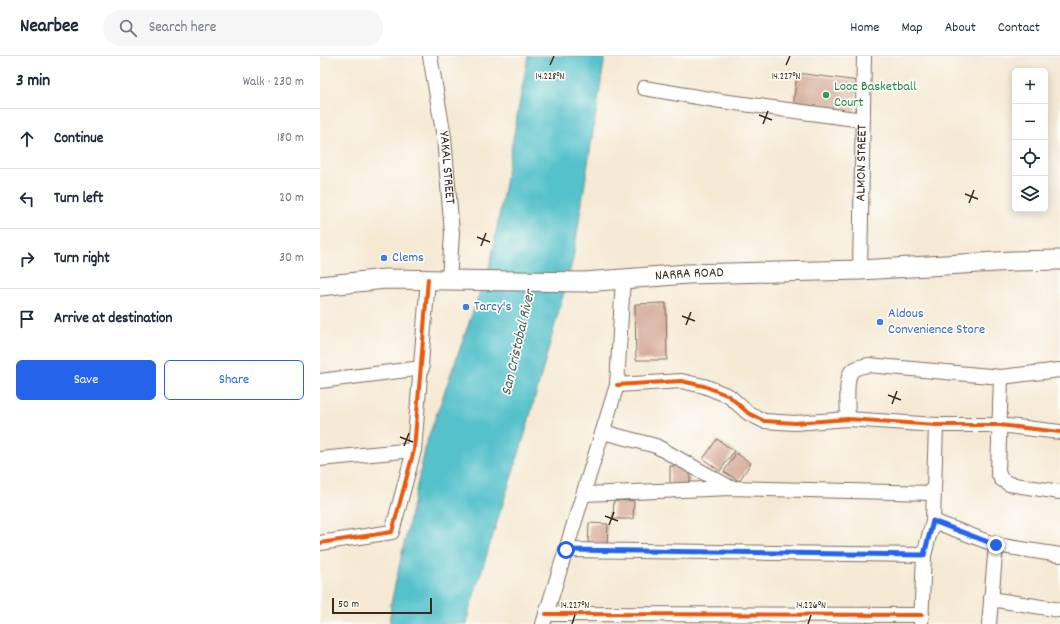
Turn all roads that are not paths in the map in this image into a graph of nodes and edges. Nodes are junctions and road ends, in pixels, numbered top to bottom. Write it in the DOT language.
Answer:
graph roads {
  1 [pos="430,56"];
  2 [pos="864,56"];
  3 [pos="644,88"];
  4 [pos="863,120"];
  5 [pos="1060,260"];
  6 [pos="860,270"];
  7 [pos="623,278"];
  8 [pos="428,279"];
  9 [pos="449,281"];
  10 [pos="320,286"];
  11 [pos="422,368"];
  12 [pos="1060,370"];
  13 [pos="1000,377"];
  14 [pos="320,381"];
  15 [pos="617,385"];
  16 [pos="848,419"];
  17 [pos="999,425"];
  18 [pos="936,426"];
  19 [pos="603,432"];
  20 [pos="1060,432"];
  21 [pos="414,450"];
  22 [pos="320,459"];
  23 [pos="731,488"];
  24 [pos="1060,492"];
  25 [pos="933,493"];
  26 [pos="584,494"];
  27 [pos="933,521"];
  28 [pos="320,543"];
  29 [pos="996,545"];
  30 [pos="566,550"];
  31 [pos="924,555"];
  32 [pos="1060,555"];
  33 [pos="991,599"];
  34 [pos="1060,610"];
  35 [pos="545,619"];
  36 [pos="922,619"];
  37 [pos="989,624"];
  1 -- 9 [label="street, YAKAL STREET"];
  2 -- 4 [label="street, ALMON STREET"];
  3 -- 4 [label="street"];
  4 -- 6 [label="street, ALMON STREET"];
  5 -- 6 [label="main road, NARRA ROAD"];
  6 -- 7 [label="main road, NARRA ROAD"];
  7 -- 9 [label="main road, NARRA ROAD"];
  7 -- 15 [label="street"];
  8 -- 9 [label="main road, NARRA ROAD"];
  8 -- 10 [label="main road, NARRA ROAD"];
  8 -- 11 [label="street"];
  11 -- 14 [label="street"];
  11 -- 21 [label="street"];
  12 -- 13 [label="street"];
  13 -- 16 [label="street"];
  13 -- 17 [label="street"];
  15 -- 16 [label="street"];
  15 -- 19 [label="street"];
  16 -- 18 [label="street"];
  17 -- 18 [label="street"];
  17 -- 20 [label="street"];
  17 -- 24 [label="street"];
  18 -- 25 [label="street"];
  19 -- 23 [label="street"];
  19 -- 26 [label="street"];
  21 -- 22 [label="street"];
  21 -- 28 [label="street"];
  23 -- 25 [label="street"];
  23 -- 26 [label="street"];
  25 -- 27 [label="street"];
  26 -- 30 [label="street"];
  27 -- 29 [label="street"];
  27 -- 31 [label="street"];
  29 -- 32 [label="street"];
  29 -- 33 [label="street"];
  30 -- 31 [label="street"];
  30 -- 35 [label="street"];
  31 -- 36 [label="street"];
  33 -- 34 [label="street"];
  33 -- 37 [label="street"];
  35 -- 36 [label="street"];
}
